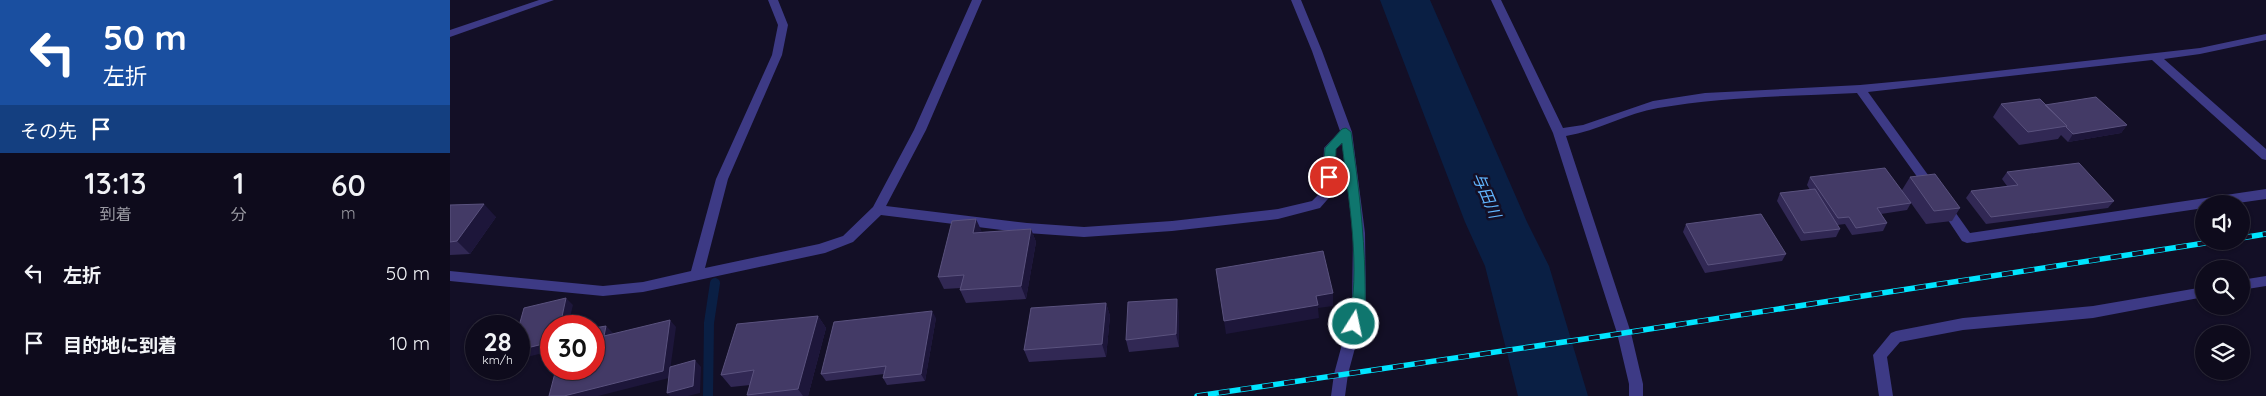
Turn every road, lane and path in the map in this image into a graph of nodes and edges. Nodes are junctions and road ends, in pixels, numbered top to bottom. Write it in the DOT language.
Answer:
graph roads {
  1 [pos="549,0"];
  2 [pos="773,0"];
  3 [pos="977,0"];
  4 [pos="1296,0"];
  5 [pos="1496,0"];
  6 [pos="450,34"];
  7 [pos="2266,37"];
  8 [pos="2155,57"];
  9 [pos="1860,89"];
  10 [pos="1346,132"];
  11 [pos="1559,133"];
  12 [pos="2266,156"];
  13 [pos="2266,194"];
  14 [pos="878,210"];
  15 [pos="696,275"];
  16 [pos="450,276"];
  17 [pos="2266,280"];
  18 [pos="2250,283"];
  19 [pos="2195,294"];
  20 [pos="1338,396"];
  21 [pos="1636,396"];
  22 [pos="1886,396"];
  1 -- 6 [label="street"];
  2 -- 15 [label="street"];
  3 -- 14 [label="street"];
  4 -- 10 [label="street"];
  5 -- 11 [label="street"];
  7 -- 8 [label="street"];
  8 -- 9 [label="street"];
  8 -- 12 [label="street"];
  9 -- 11 [label="street"];
  9 -- 13 [label="street"];
  10 -- 14 [label="street"];
  10 -- 20 [label="street"];
  11 -- 21 [label="street"];
  14 -- 15 [label="street"];
  15 -- 16 [label="street"];
  17 -- 18 [label="street"];
  19 -- 22 [label="street"];
}
